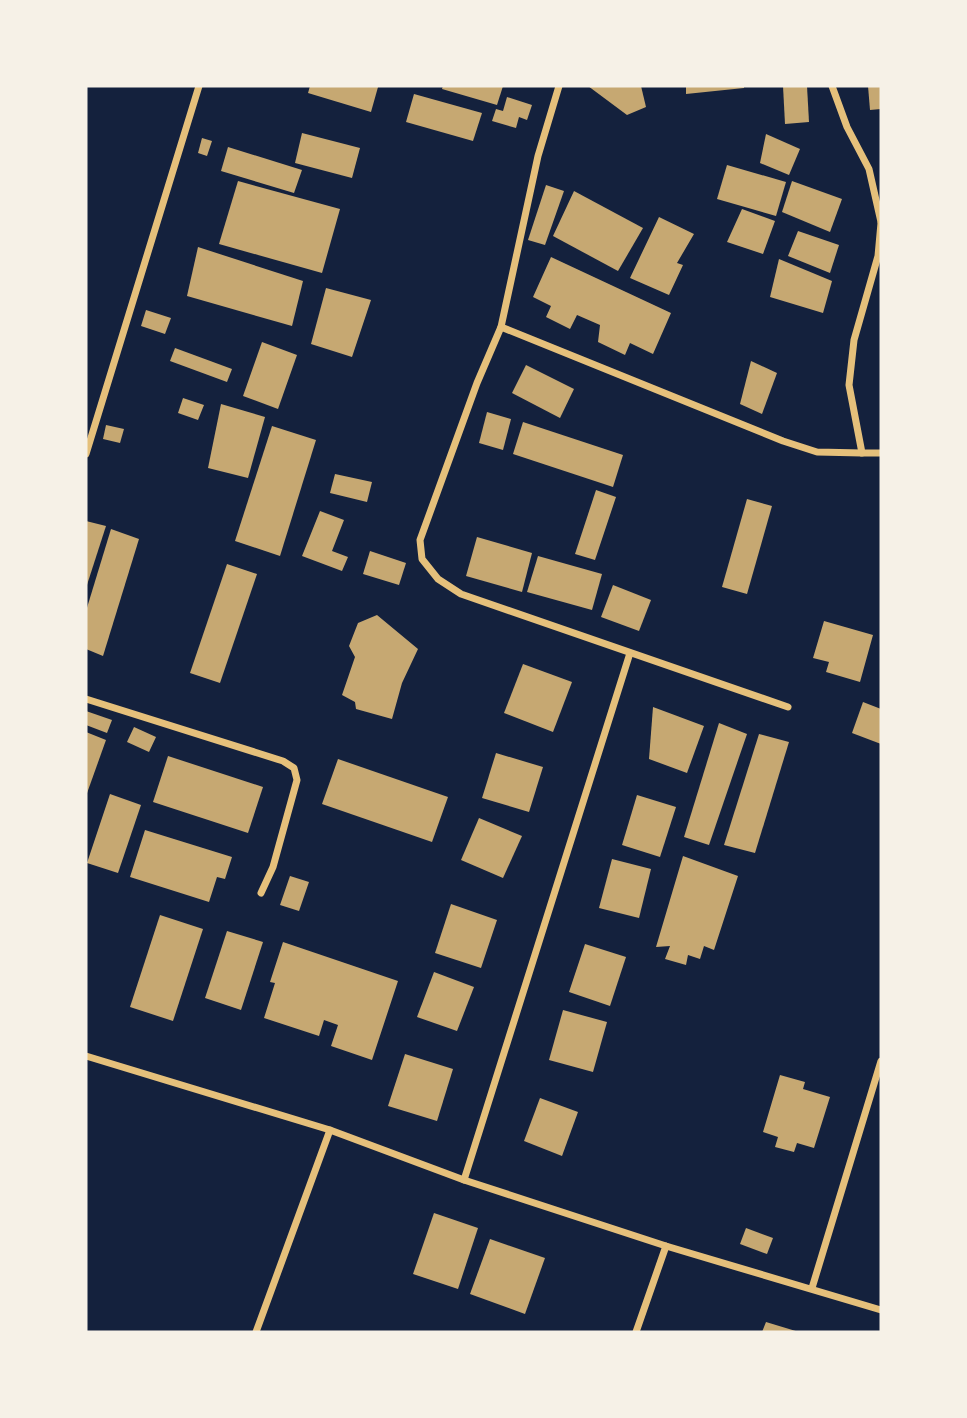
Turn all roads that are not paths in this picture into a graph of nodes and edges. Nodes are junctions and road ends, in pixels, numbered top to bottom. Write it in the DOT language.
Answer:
graph roads {
  1 [pos="199,86"];
  2 [pos="559,86"];
  3 [pos="832,86"];
  4 [pos="881,222"];
  5 [pos="501,327"];
  6 [pos="862,453"];
  7 [pos="881,453"];
  8 [pos="86,454"];
  9 [pos="630,653"];
  10 [pos="86,699"];
  11 [pos="788,707"];
  12 [pos="261,893"];
  13 [pos="86,1056"];
  14 [pos="881,1061"];
  15 [pos="330,1130"];
  16 [pos="464,1180"];
  17 [pos="666,1246"];
  18 [pos="812,1288"];
  19 [pos="881,1310"];
  20 [pos="256,1332"];
  21 [pos="636,1332"];
  1 -- 8 [label="street"];
  2 -- 5 [label="street"];
  3 -- 4 [label="street"];
  4 -- 6 [label="street"];
  5 -- 6 [label="street"];
  5 -- 9 [label="street"];
  6 -- 7 [label="street"];
  9 -- 11 [label="street"];
  9 -- 16 [label="street"];
  10 -- 12 [label="street"];
  13 -- 15 [label="street"];
  14 -- 18 [label="street"];
  15 -- 16 [label="street"];
  15 -- 20 [label="street"];
  16 -- 17 [label="street"];
  17 -- 18 [label="street"];
  17 -- 21 [label="street"];
  18 -- 19 [label="street"];
}
